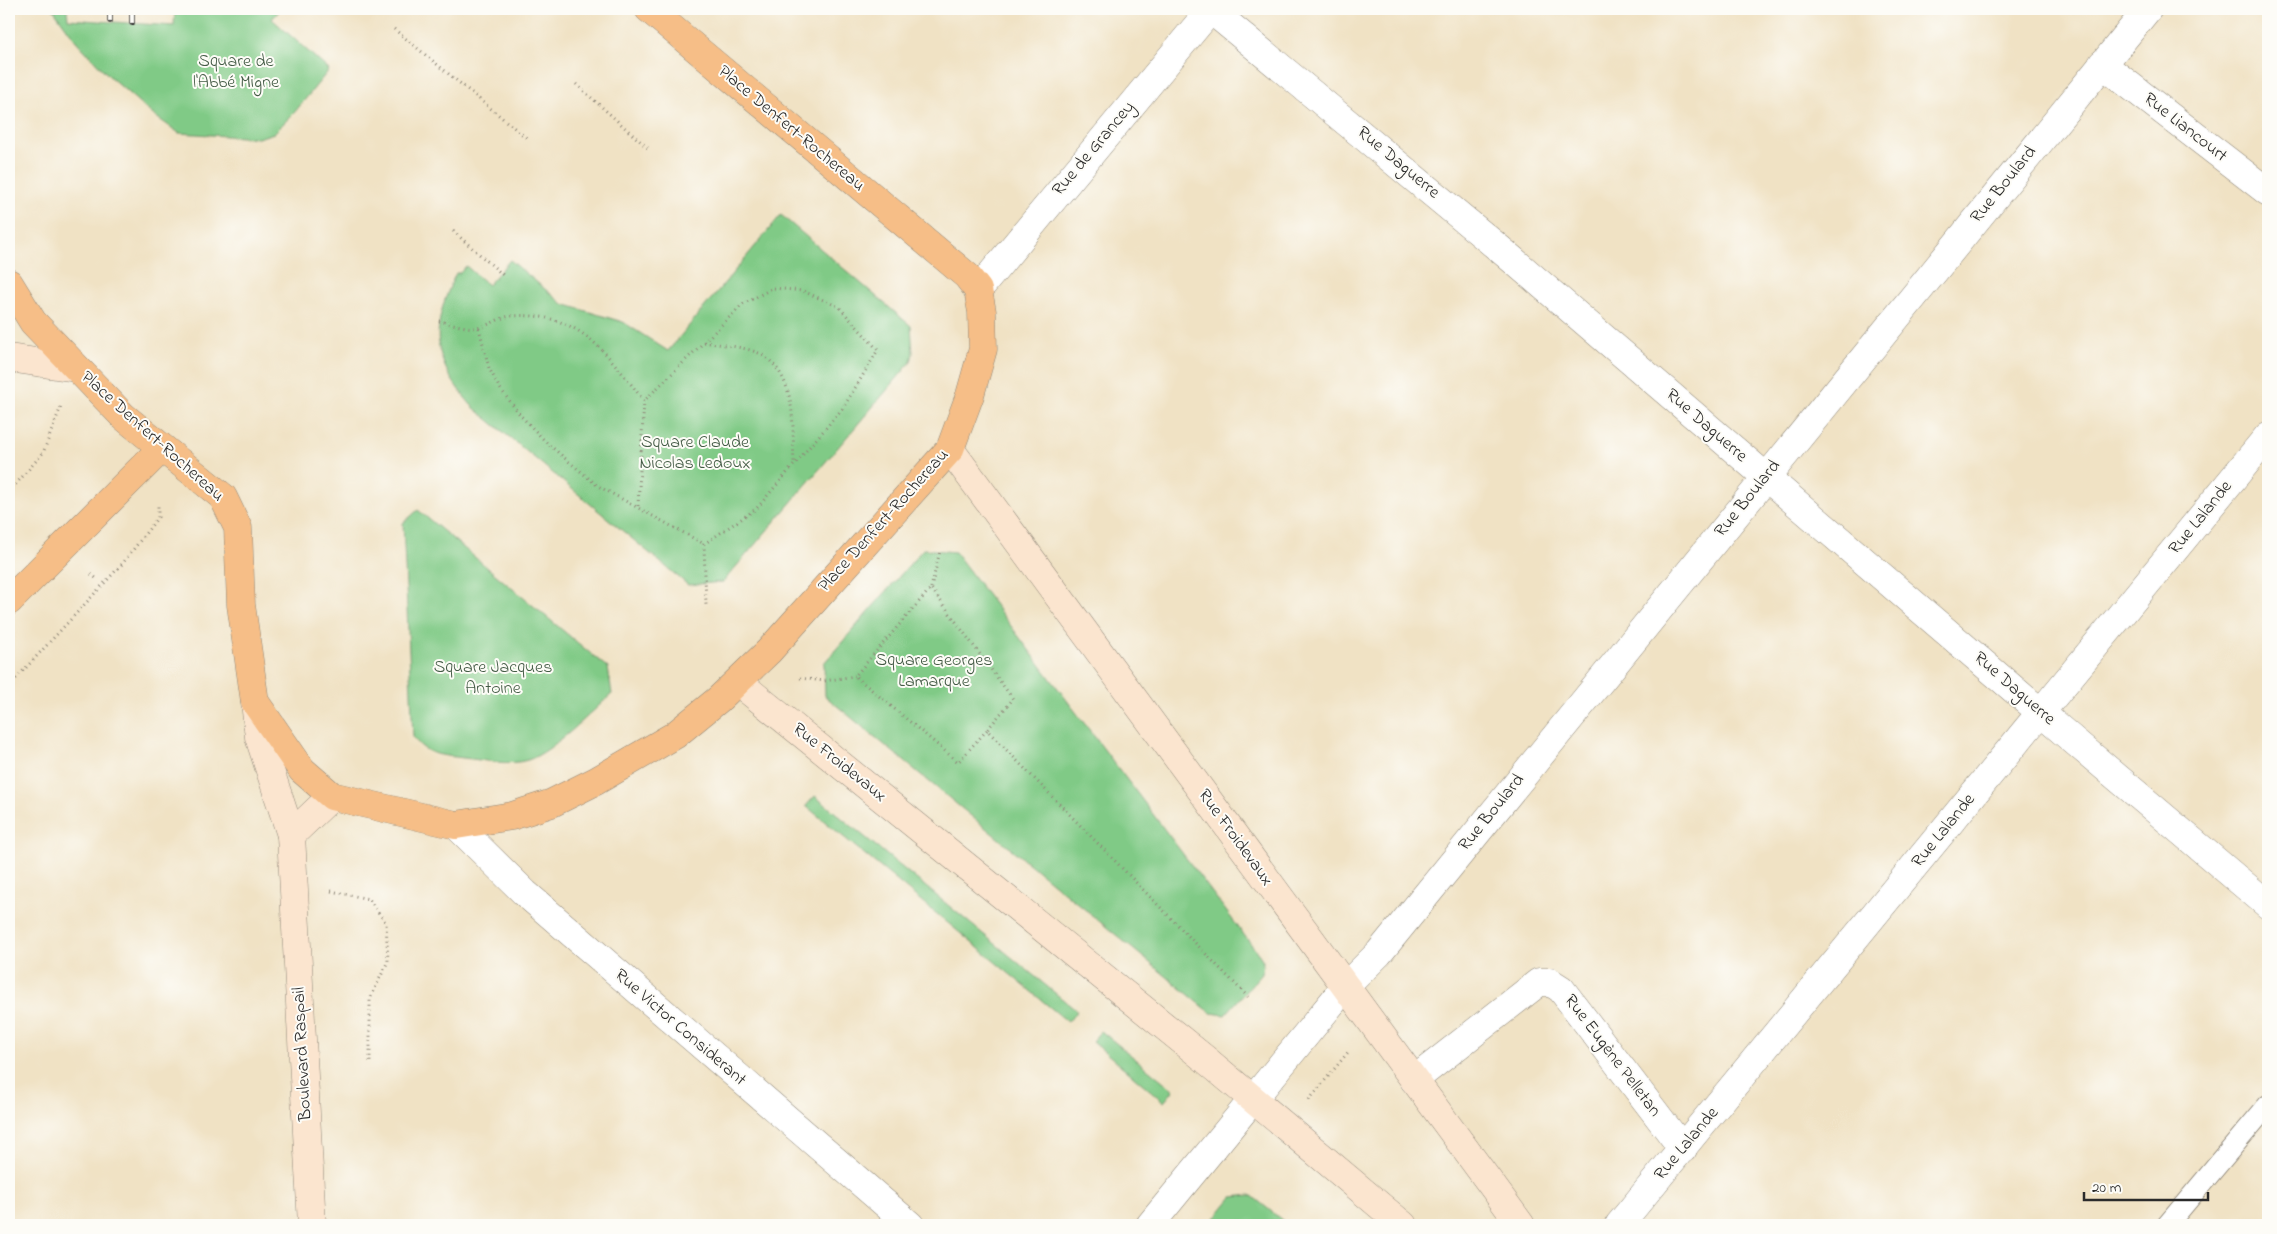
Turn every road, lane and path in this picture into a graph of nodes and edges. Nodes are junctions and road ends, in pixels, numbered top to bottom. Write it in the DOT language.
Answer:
graph roads {
  1 [pos="649,9"];
  2 [pos="1210,9"];
  3 [pos="2148,9"];
  4 [pos="394,29"];
  5 [pos="2102,64"];
  6 [pos="576,84"];
  7 [pos="530,140"];
  8 [pos="650,150"];
  9 [pos="2268,192"];
  10 [pos="453,231"];
  11 [pos="503,275"];
  12 [pos="9,283"];
  13 [pos="978,290"];
  14 [pos="439,321"];
  15 [pos="479,328"];
  16 [pos="704,342"];
  17 [pos="9,358"];
  18 [pos="76,368"];
  19 [pos="644,401"];
  20 [pos="2268,436"];
  21 [pos="162,448"];
  22 [pos="950,449"];
  23 [pos="794,465"];
  24 [pos="1765,477"];
  25 [pos="9,492"];
  26 [pos="638,506"];
  27 [pos="704,544"];
  28 [pos="940,551"];
  29 [pos="91,574"];
  30 [pos="97,579"];
  31 [pos="931,588"];
  32 [pos="9,600"];
  33 [pos="706,605"];
  34 [pos="855,676"];
  35 [pos="800,678"];
  36 [pos="738,682"];
  37 [pos="9,686"];
  38 [pos="254,702"];
  39 [pos="2042,712"];
  40 [pos="987,730"];
  41 [pos="332,796"];
  42 [pos="456,825"];
  43 [pos="291,835"];
  44 [pos="294,883"];
  45 [pos="2268,905"];
  46 [pos="1345,987"];
  47 [pos="1248,998"];
  48 [pos="1352,1048"];
  49 [pos="370,1062"];
  50 [pos="1414,1080"];
  51 [pos="1252,1098"];
  52 [pos="2268,1105"];
  53 [pos="1303,1107"];
  54 [pos="1683,1149"];
  55 [pos="312,1225"];
  56 [pos="910,1225"];
  57 [pos="1150,1225"];
  58 [pos="1403,1225"];
  59 [pos="1521,1225"];
  60 [pos="1619,1225"];
  61 [pos="2167,1225"];
  1 -- 13 [label="main road, Place Denfert-Rochereau"];
  2 -- 13 [label="street, Rue de Grancey"];
  2 -- 24 [label="street, Rue Daguerre"];
  3 -- 5 [label="street, Rue Boulard"];
  4 -- 7 [label="path"];
  5 -- 9 [label="street, Rue Liancourt"];
  5 -- 24 [label="street, Rue Boulard"];
  6 -- 8 [label="path"];
  10 -- 11 [label="path"];
  12 -- 18 [label="main road, Place Denfert-Rochereau"];
  13 -- 22 [label="main road, Place Denfert-Rochereau"];
  14 -- 15 [label="path"];
  15 -- 19 [label="path"];
  15 -- 26 [label="path"];
  16 -- 19 [label="path"];
  16 -- 23 [label="path"];
  16 -- 23 [label="path"];
  17 -- 18 [label="main road"];
  18 -- 21 [label="main road, Place Denfert-Rochereau"];
  18 -- 25 [label="path"];
  19 -- 26 [label="path"];
  20 -- 39 [label="street, Rue Lalande"];
  21 -- 32 [label="main road"];
  21 -- 37 [label="path"];
  21 -- 38 [label="main road, Place Denfert-Rochereau"];
  22 -- 36 [label="main road, Place Denfert-Rochereau"];
  22 -- 46 [label="main road, Rue Froidevaux"];
  23 -- 27 [label="path"];
  24 -- 39 [label="street, Rue Daguerre"];
  24 -- 46 [label="street, Rue Boulard"];
  26 -- 27 [label="path"];
  27 -- 33 [label="path"];
  28 -- 31 [label="path"];
  29 -- 30 [label="path"];
  31 -- 34 [label="path"];
  31 -- 40 [label="path"];
  34 -- 35 [label="path"];
  34 -- 40 [label="path"];
  36 -- 42 [label="main road, Place Denfert-Rochereau"];
  36 -- 51 [label="main road, Rue Froidevaux"];
  38 -- 41 [label="main road, Place Denfert-Rochereau"];
  38 -- 43 [label="main road, Place Denfert-Rochereau"];
  39 -- 45 [label="street, Rue Daguerre"];
  39 -- 54 [label="street, Rue Lalande"];
  40 -- 47 [label="path"];
  41 -- 42 [label="main road, Place Denfert-Rochereau"];
  41 -- 43 [label="main road"];
  42 -- 56 [label="street, Rue Victor Considerant"];
  43 -- 44 [label="main road, Boulevard Raspail"];
  44 -- 49 [label="path"];
  44 -- 55 [label="main road, Boulevard Raspail"];
  46 -- 50 [label="main road, Rue Froidevaux"];
  46 -- 51 [label="street, Rue Boulard"];
  48 -- 53 [label="path"];
  50 -- 54 [label="street, Rue Eugène Pelletan"];
  50 -- 59 [label="main road, Rue Froidevaux"];
  51 -- 57 [label="street, Rue Boulard"];
  51 -- 58 [label="main road, Rue Froidevaux"];
  52 -- 61 [label="lane"];
  54 -- 60 [label="street, Rue Lalande"];
}
